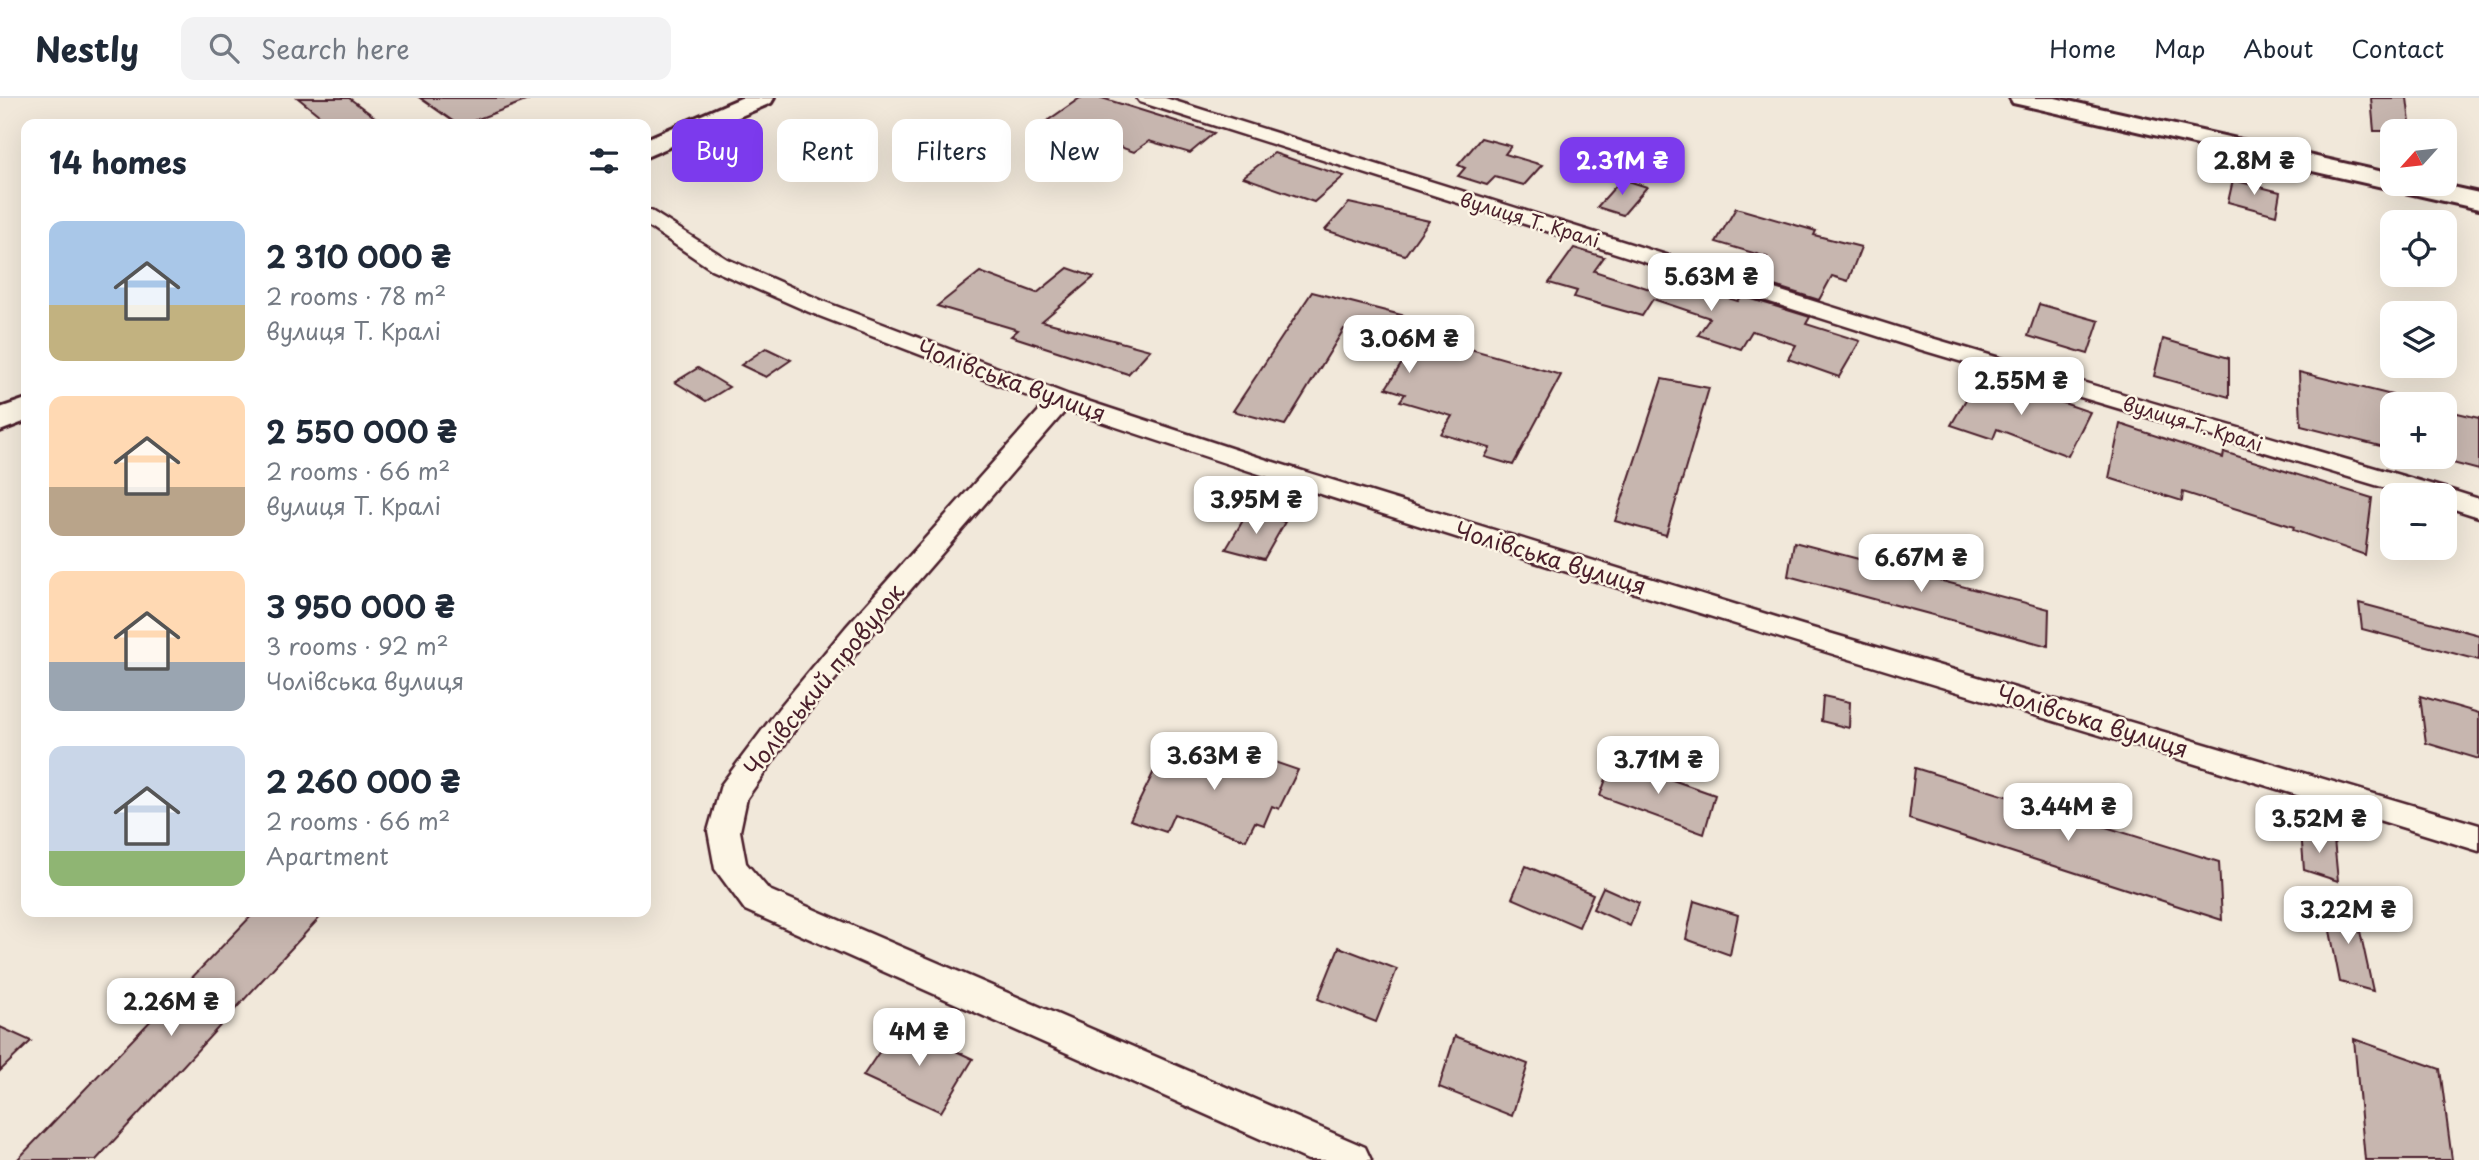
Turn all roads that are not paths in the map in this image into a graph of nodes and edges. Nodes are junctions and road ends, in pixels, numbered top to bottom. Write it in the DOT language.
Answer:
graph roads {
  1 [pos="762,98"];
  2 [pos="1146,98"];
  3 [pos="2022,98"];
  4 [pos="651,147"];
  5 [pos="2380,179"];
  6 [pos="2456,196"];
  7 [pos="2479,201"];
  8 [pos="651,219"];
  9 [pos="1061,400"];
  10 [pos="21,411"];
  11 [pos="0,420"];
  12 [pos="2397,483"];
  13 [pos="2457,501"];
  14 [pos="2479,508"];
  15 [pos="2479,838"];
  16 [pos="1352,1160"];
  1 -- 4 [label="main road"];
  2 -- 12 [label="street, вулиця Т. Кралі"];
  3 -- 5 [label="main road"];
  6 -- 7 [label="main road"];
  8 -- 9 [label="street, Чолівська вулиця"];
  9 -- 15 [label="street, Чолівська вулиця"];
  9 -- 16 [label="street, Чолівський провулок"];
  10 -- 11 [label="main road"];
  13 -- 14 [label="street"];
}
